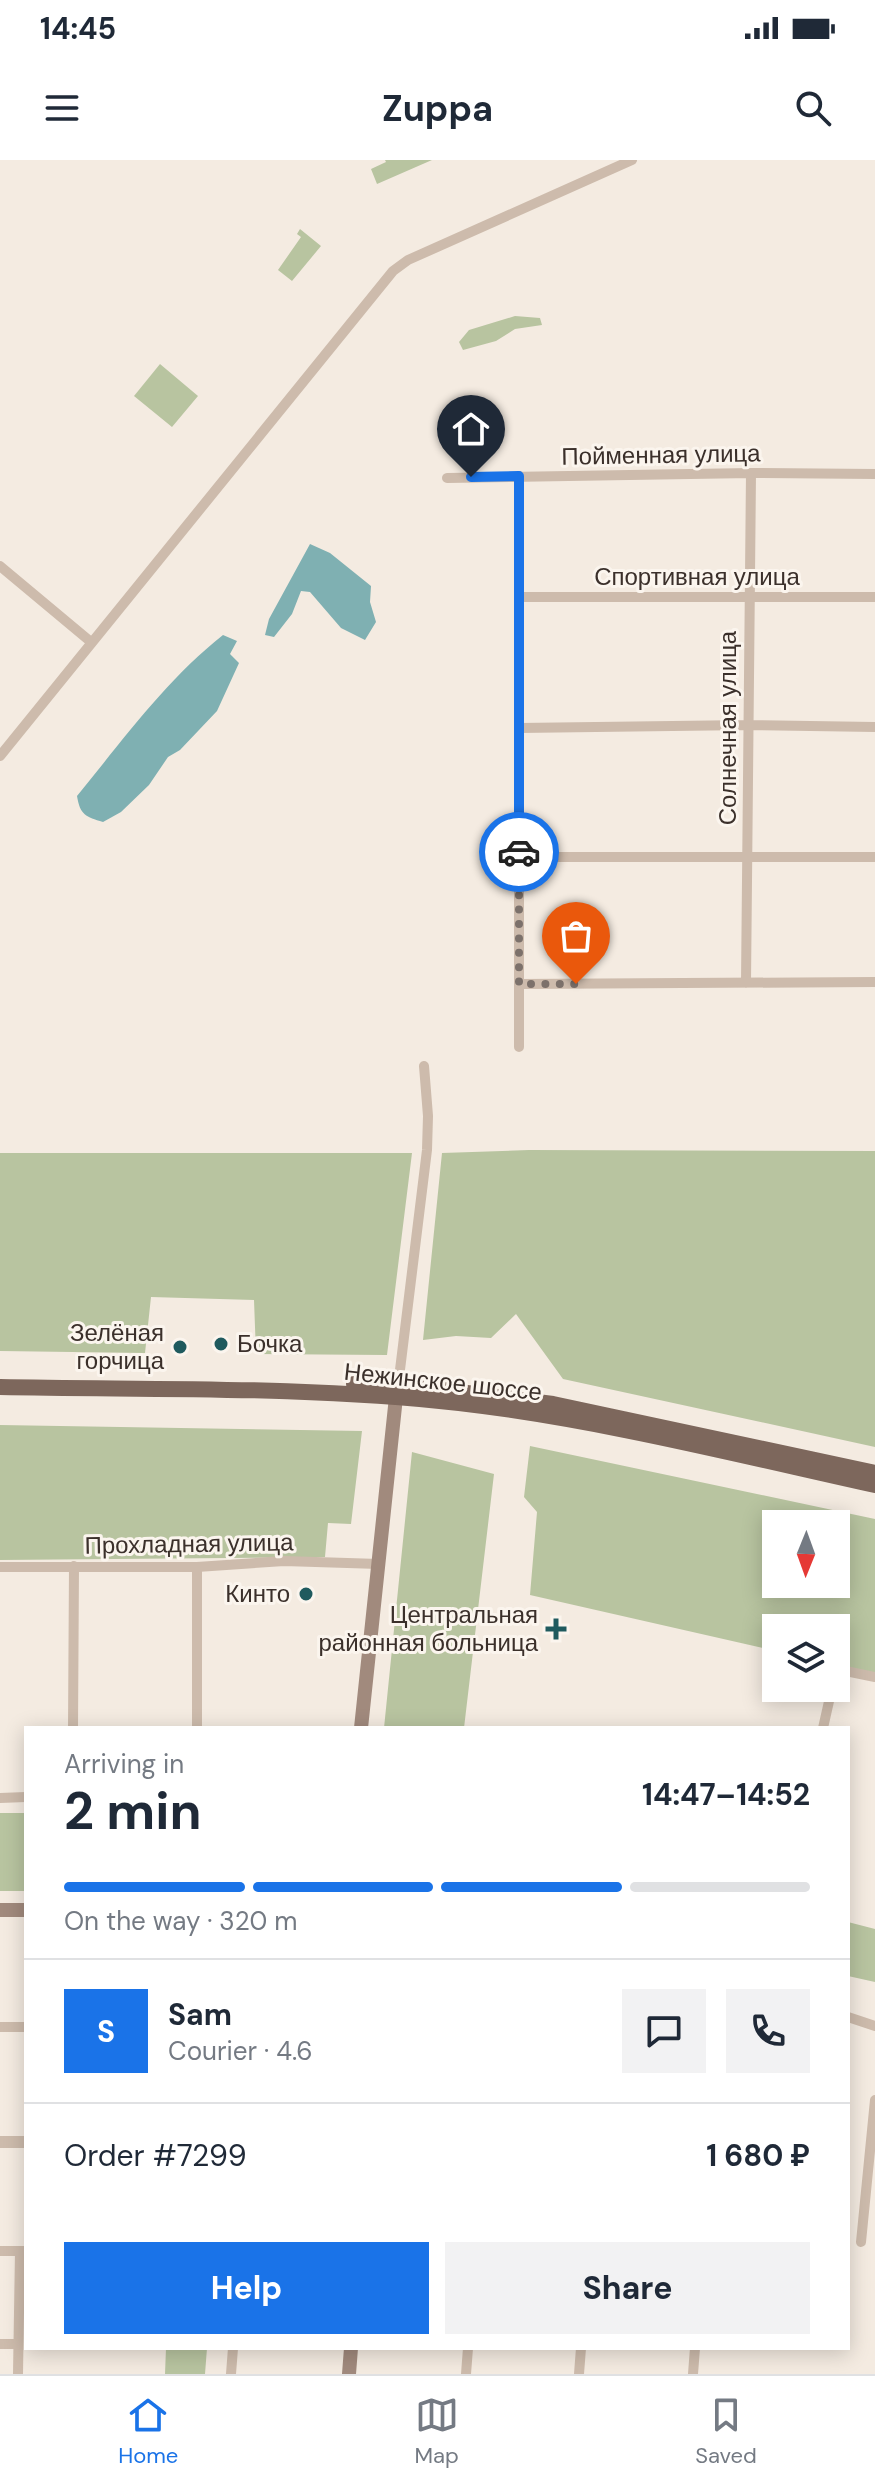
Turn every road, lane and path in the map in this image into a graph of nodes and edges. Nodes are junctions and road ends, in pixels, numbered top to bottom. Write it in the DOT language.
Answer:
graph roads {
  1 [pos="632,160"];
  2 [pos="751,473"];
  3 [pos="875,474"];
  4 [pos="519,476"];
  5 [pos="447,478"];
  6 [pos="0,566"];
  7 [pos="519,597"];
  8 [pos="748,597"];
  9 [pos="875,597"];
  10 [pos="91,642"];
  11 [pos="749,725"];
  12 [pos="875,727"];
  13 [pos="519,728"];
  14 [pos="0,755"];
  15 [pos="748,856"];
  16 [pos="519,857"];
  17 [pos="875,857"];
  18 [pos="875,982"];
  19 [pos="746,983"];
  20 [pos="519,984"];
  21 [pos="519,1047"];
  22 [pos="424,1066"];
  23 [pos="0,1378"];
  24 [pos="0,1387"];
  25 [pos="397,1391"];
  26 [pos="875,1473"];
  27 [pos="875,1485"];
  28 [pos="379,1564"];
  29 [pos="74,1566"];
  30 [pos="0,1567"];
  31 [pos="197,1567"];
  32 [pos="850,1672"];
  33 [pos="875,1677"];
  34 [pos="829,1702"];
  35 [pos="73,1726"];
  36 [pos="197,1726"];
  37 [pos="361,1726"];
  38 [pos="823,1726"];
  39 [pos="24,1797"];
  40 [pos="0,1798"];
  41 [pos="0,1910"];
  42 [pos="24,1910"];
  43 [pos="850,2018"];
  44 [pos="875,2026"];
  45 [pos="0,2027"];
  46 [pos="24,2027"];
  47 [pos="875,2100"];
  48 [pos="0,2142"];
  49 [pos="24,2142"];
  50 [pos="861,2242"];
  51 [pos="0,2251"];
  52 [pos="23,2251"];
  53 [pos="0,2344"];
  54 [pos="18,2344"];
  55 [pos="233,2350"];
  56 [pos="351,2350"];
  57 [pos="468,2350"];
  58 [pos="581,2350"];
  59 [pos="695,2350"];
  60 [pos="18,2374"];
  61 [pos="231,2374"];
  62 [pos="349,2374"];
  63 [pos="466,2374"];
  64 [pos="579,2374"];
  65 [pos="693,2374"];
  1 -- 10 [label="street"];
  2 -- 3 [label="street, Пойменная улица"];
  2 -- 4 [label="street, Пойменная улица"];
  2 -- 8 [label="street, Солнечная улица"];
  4 -- 5 [label="street, Пойменная улица"];
  4 -- 7 [label="street"];
  6 -- 10 [label="street"];
  7 -- 8 [label="street, Спортивная улица"];
  7 -- 13 [label="street"];
  8 -- 9 [label="street, Спортивная улица"];
  8 -- 11 [label="street, Солнечная улица"];
  10 -- 14 [label="street"];
  11 -- 12 [label="street"];
  11 -- 13 [label="street"];
  11 -- 15 [label="street, Солнечная улица"];
  13 -- 16 [label="street"];
  15 -- 16 [label="street"];
  15 -- 17 [label="street"];
  15 -- 19 [label="street, Солнечная улица"];
  16 -- 20 [label="street"];
  18 -- 19 [label="street"];
  19 -- 20 [label="street"];
  20 -- 21 [label="street"];
  22 -- 25 [label="street"];
  23 -- 25 [label="main road, Нежинское шоссе"];
  24 -- 25 [label="main road, Нежинское шоссе"];
  25 -- 26 [label="main road, Нежинское шоссе"];
  25 -- 27 [label="main road, Нежинское шоссе"];
  25 -- 28 [label="main road"];
  28 -- 31 [label="street, Прохладная улица"];
  28 -- 37 [label="main road"];
  29 -- 30 [label="street, Прохладная улица"];
  29 -- 31 [label="street, Прохладная улица"];
  29 -- 35 [label="street"];
  31 -- 36 [label="street"];
  32 -- 33 [label="street"];
  34 -- 38 [label="street"];
  39 -- 40 [label="street"];
  41 -- 42 [label="main road"];
  43 -- 44 [label="street"];
  45 -- 46 [label="street"];
  47 -- 50 [label="street"];
  48 -- 49 [label="street"];
  51 -- 52 [label="street"];
  52 -- 54 [label="street"];
  53 -- 54 [label="street"];
  54 -- 60 [label="street"];
  55 -- 61 [label="street"];
  56 -- 62 [label="main road"];
  57 -- 63 [label="street"];
  58 -- 64 [label="street"];
  59 -- 65 [label="street"];
}
